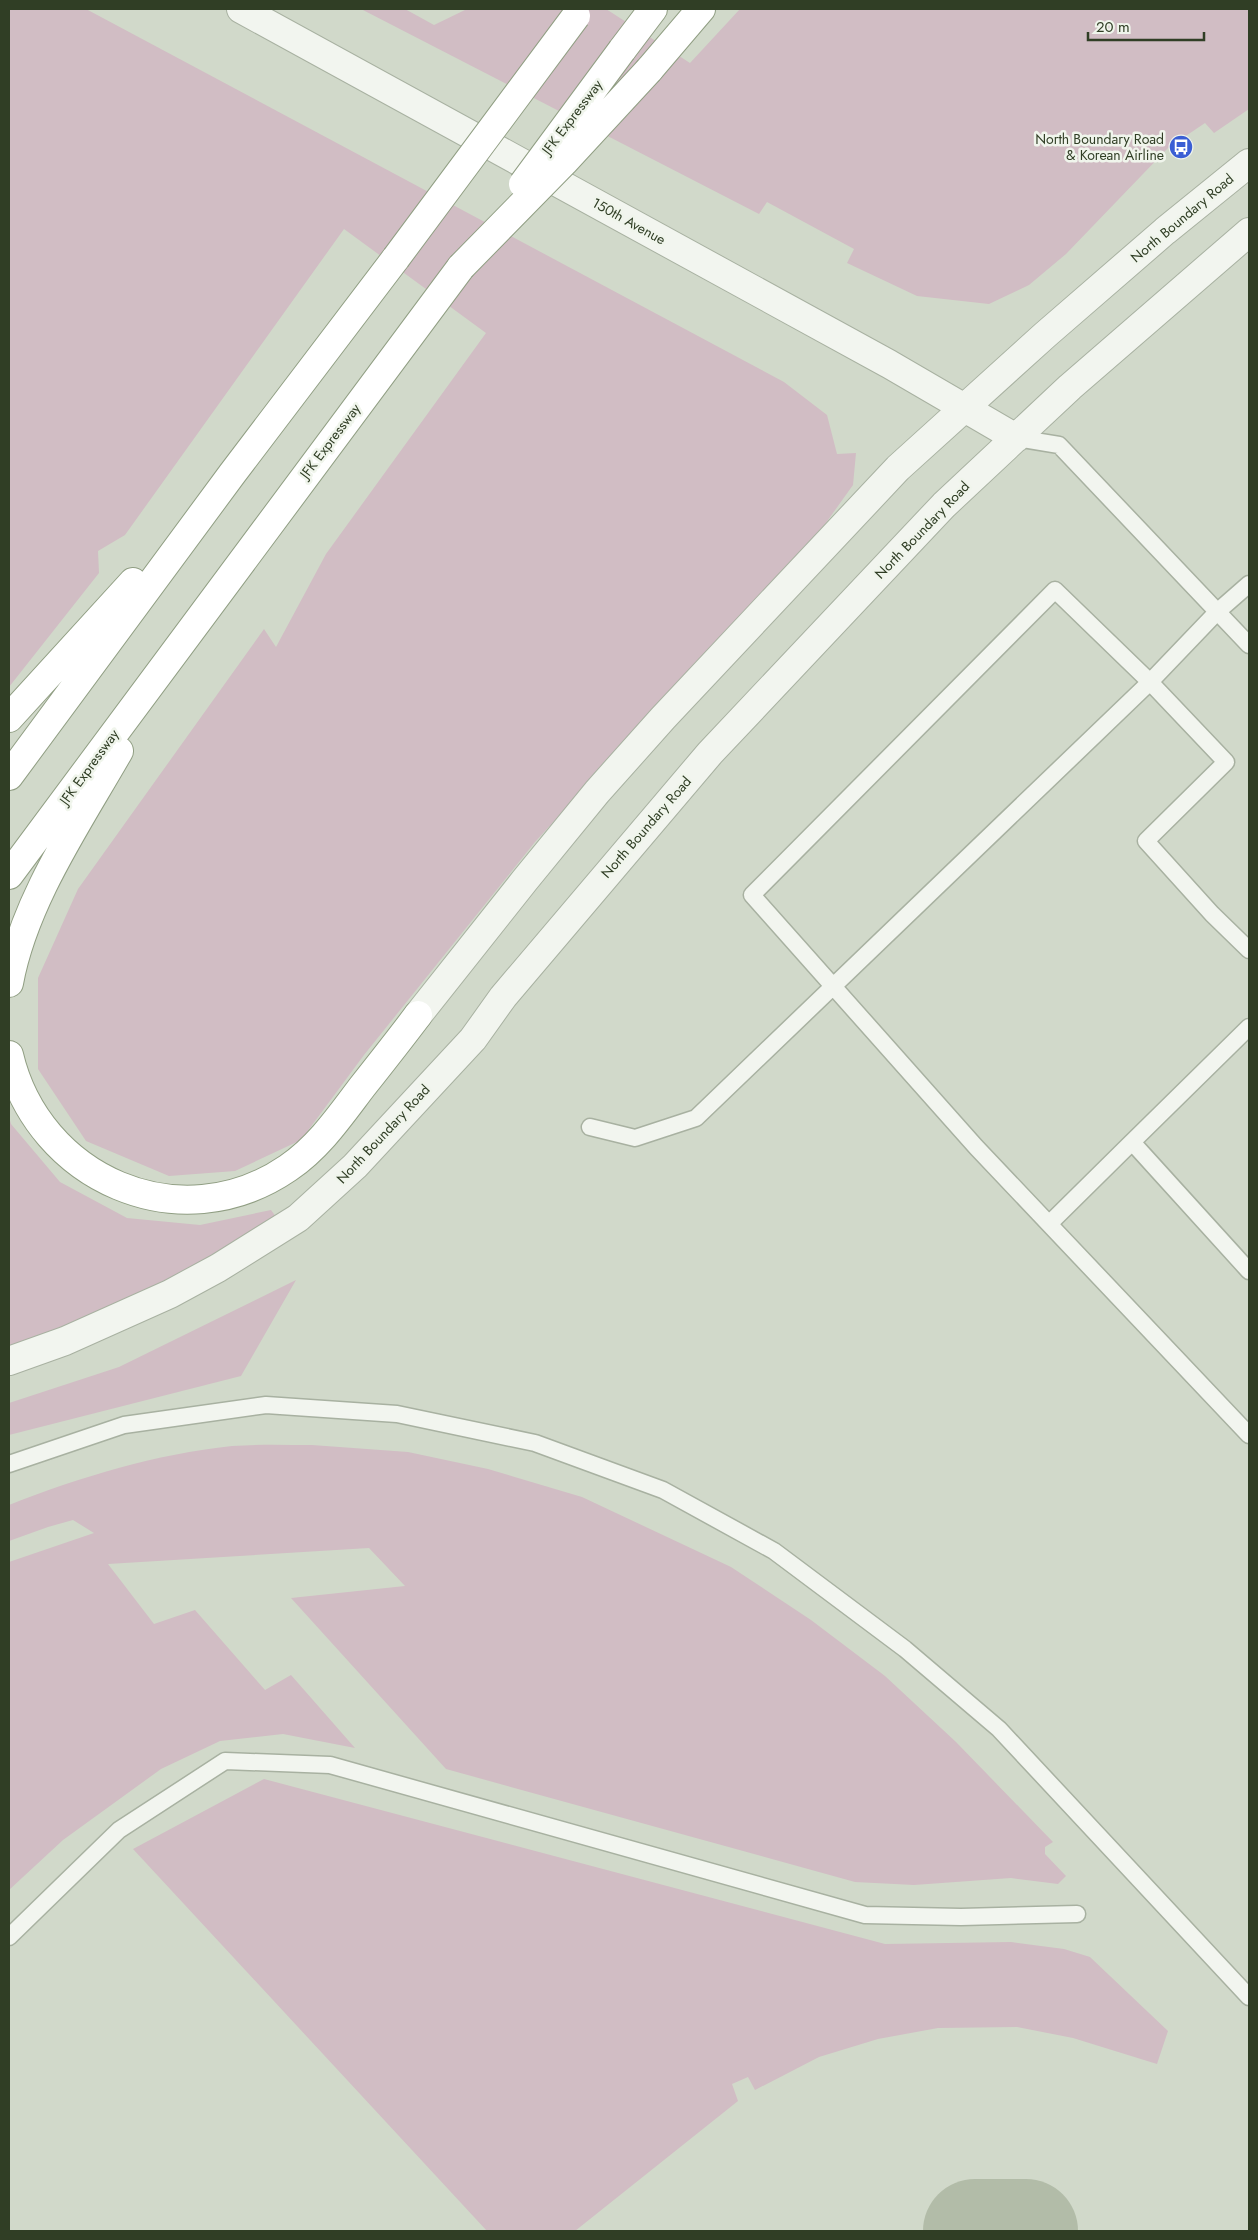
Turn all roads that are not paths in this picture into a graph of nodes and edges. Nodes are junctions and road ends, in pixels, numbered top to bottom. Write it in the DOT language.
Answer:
graph roads {
  1 [pos="241,9"];
  2 [pos="652,9"];
  3 [pos="701,9"];
  4 [pos="578,11"];
  5 [pos="1249,163"];
  6 [pos="1249,232"];
  7 [pos="461,267"];
  8 [pos="965,408"];
  9 [pos="1016,438"];
  10 [pos="232,474"];
  11 [pos="1249,584"];
  12 [pos="1218,612"];
  13 [pos="1249,645"];
  14 [pos="176,648"];
  15 [pos="1150,682"];
  16 [pos="9,718"];
  17 [pos="9,776"];
  18 [pos="9,875"];
  19 [pos="1249,950"];
  20 [pos="9,983"];
  21 [pos="833,987"];
  22 [pos="418,1015"];
  23 [pos="1249,1027"];
  24 [pos="9,1054"];
  25 [pos="590,1127"];
  26 [pos="1132,1142"];
  27 [pos="1049,1224"];
  28 [pos="1249,1271"];
  29 [pos="9,1361"];
  30 [pos="1249,1435"];
  31 [pos="9,1464"];
  32 [pos="1077,1914"];
  33 [pos="9,1937"];
  34 [pos="1249,1997"];
  1 -- 8 [label="street, 150th Avenue"];
  2 -- 7 [label="highway, JFK Expressway, bridge"];
  3 -- 7 [label="highway, bridge"];
  4 -- 10 [label="highway, bridge"];
  5 -- 8 [label="street, North Boundary Road"];
  6 -- 9 [label="street, North Boundary Road"];
  7 -- 14 [label="highway, JFK Expressway"];
  8 -- 9 [label="street, 150th Avenue"];
  8 -- 22 [label="street, North Boundary Road"];
  9 -- 12 [label="lane"];
  9 -- 29 [label="street, North Boundary Road"];
  10 -- 16 [label="highway"];
  10 -- 17 [label="highway"];
  11 -- 12 [label="lane"];
  12 -- 13 [label="lane"];
  12 -- 15 [label="lane"];
  14 -- 18 [label="highway, JFK Expressway"];
  14 -- 20 [label="highway"];
  15 -- 19 [label="lane"];
  15 -- 21 [label="lane"];
  15 -- 21 [label="lane"];
  21 -- 25 [label="lane"];
  21 -- 27 [label="lane"];
  22 -- 24 [label="highway"];
  23 -- 26 [label="lane"];
  26 -- 27 [label="lane"];
  26 -- 28 [label="lane"];
  27 -- 30 [label="lane"];
  31 -- 34 [label="lane"];
  32 -- 33 [label="lane"];
}
